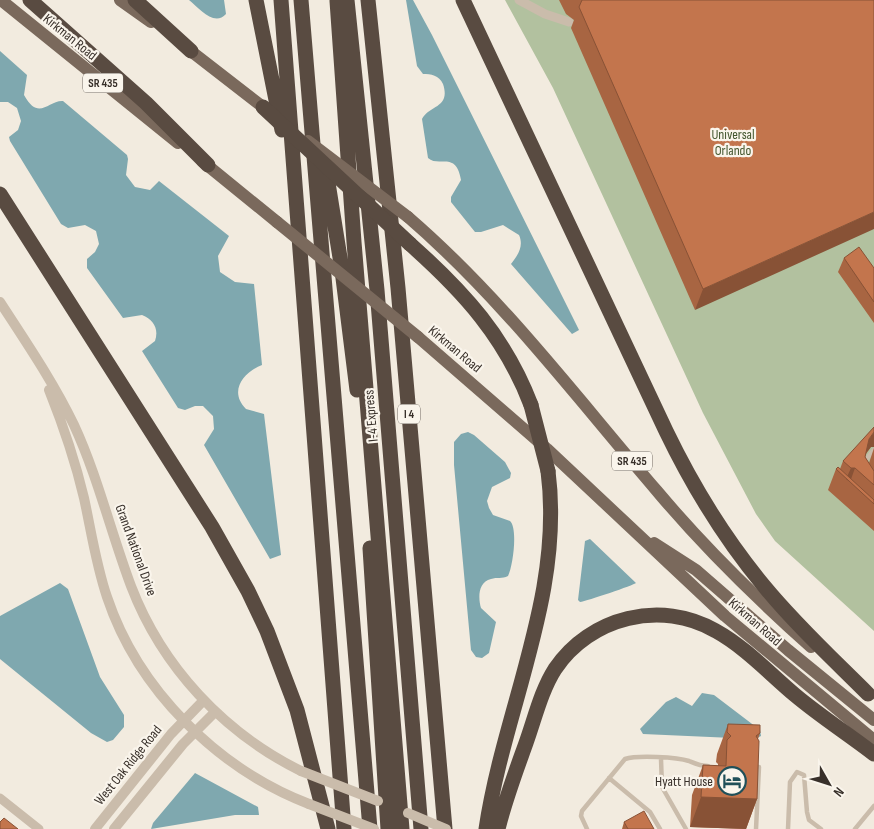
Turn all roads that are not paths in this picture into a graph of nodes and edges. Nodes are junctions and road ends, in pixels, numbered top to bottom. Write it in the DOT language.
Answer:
graph roads {
  1 [pos="1,0"];
  2 [pos="30,0"];
  3 [pos="120,0"];
  4 [pos="135,0"];
  5 [pos="256,0"];
  6 [pos="281,0"];
  7 [pos="301,0"];
  8 [pos="337,0"];
  9 [pos="346,0"];
  10 [pos="368,0"];
  11 [pos="463,0"];
  12 [pos="519,0"];
  13 [pos="569,22"];
  14 [pos="191,51"];
  15 [pos="306,53"];
  16 [pos="263,107"];
  17 [pos="208,165"];
  18 [pos="0,194"];
  19 [pos="299,218"];
  20 [pos="0,302"];
  21 [pos="41,368"];
  22 [pos="874,450"];
  23 [pos="861,469"];
  24 [pos="618,516"];
  25 [pos="871,697"];
  26 [pos="204,700"];
  27 [pos="214,712"];
  28 [pos="184,720"];
  29 [pos="874,720"];
  30 [pos="195,731"];
  31 [pos="874,740"];
  32 [pos="874,754"];
  33 [pos="662,759"];
  34 [pos="716,766"];
  35 [pos="748,767"];
  36 [pos="609,778"];
  37 [pos="0,798"];
  38 [pos="874,806"];
  39 [pos="394,807"];
  40 [pos="39,829"];
  41 [pos="95,829"];
  42 [pos="114,829"];
  43 [pos="328,829"];
  44 [pos="344,829"];
  45 [pos="370,829"];
  46 [pos="374,829"];
  47 [pos="388,829"];
  48 [pos="402,829"];
  49 [pos="421,829"];
  50 [pos="445,829"];
  51 [pos="486,829"];
  52 [pos="498,829"];
  53 [pos="588,829"];
  54 [pos="660,829"];
  55 [pos="686,829"];
  56 [pos="756,829"];
  57 [pos="788,829"];
  58 [pos="821,829"];
  59 [pos="856,829"];
  1 -- 17 [label="main road, Kirkman Road / SR 435"];
  2 -- 17 [label="highway"];
  3 -- 14 [label="main road, Kirkman Road / SR 435"];
  4 -- 14 [label="highway"];
  5 -- 19 [label="highway"];
  6 -- 19 [label="highway"];
  7 -- 15 [label="highway"];
  8 -- 39 [label="highway"];
  9 -- 49 [label="highway, I-4 Express"];
  10 -- 50 [label="highway, I 4"];
  11 -- 25 [label="highway"];
  12 -- 13 [label="street"];
  14 -- 16 [label="main road, Kirkman Road / SR 435"];
  15 -- 39 [label="highway"];
  15 -- 45 [label="highway"];
  16 -- 25 [label="main road, Kirkman Road / SR 435, bridge"];
  16 -- 51 [label="highway, bridge"];
  17 -- 24 [label="main road, Kirkman Road / SR 435, bridge"];
  18 -- 43 [label="highway"];
  19 -- 44 [label="highway"];
  20 -- 21 [label="street, Grand National Drive"];
  21 -- 26 [label="street, Grand National Drive"];
  21 -- 28 [label="street, Grand National Drive"];
  22 -- 23 [label="lane"];
  24 -- 29 [label="main road"];
  24 -- 31 [label="main road, Kirkman Road / SR 435"];
  26 -- 27 [label="street, Grand National Drive"];
  26 -- 28 [label="street, West Oak Ridge Road"];
  27 -- 30 [label="street"];
  27 -- 39 [label="street, Grand National Drive, bridge"];
  28 -- 30 [label="street, Grand National Drive"];
  28 -- 41 [label="street, West Oak Ridge Road"];
  30 -- 42 [label="street"];
  30 -- 46 [label="street, Grand National Drive, bridge"];
  32 -- 52 [label="highway"];
  33 -- 34 [label="lane"];
  33 -- 36 [label="lane"];
  33 -- 55 [label="lane"];
  35 -- 56 [label="lane"];
  36 -- 53 [label="lane"];
  36 -- 54 [label="lane"];
  37 -- 40 [label="street"];
  38 -- 59 [label="lane"];
  39 -- 47 [label="highway"];
  39 -- 48 [label="highway"];
  39 -- 50 [label="street, Grand National Drive, bridge"];
  57 -- 58 [label="lane"];
}
